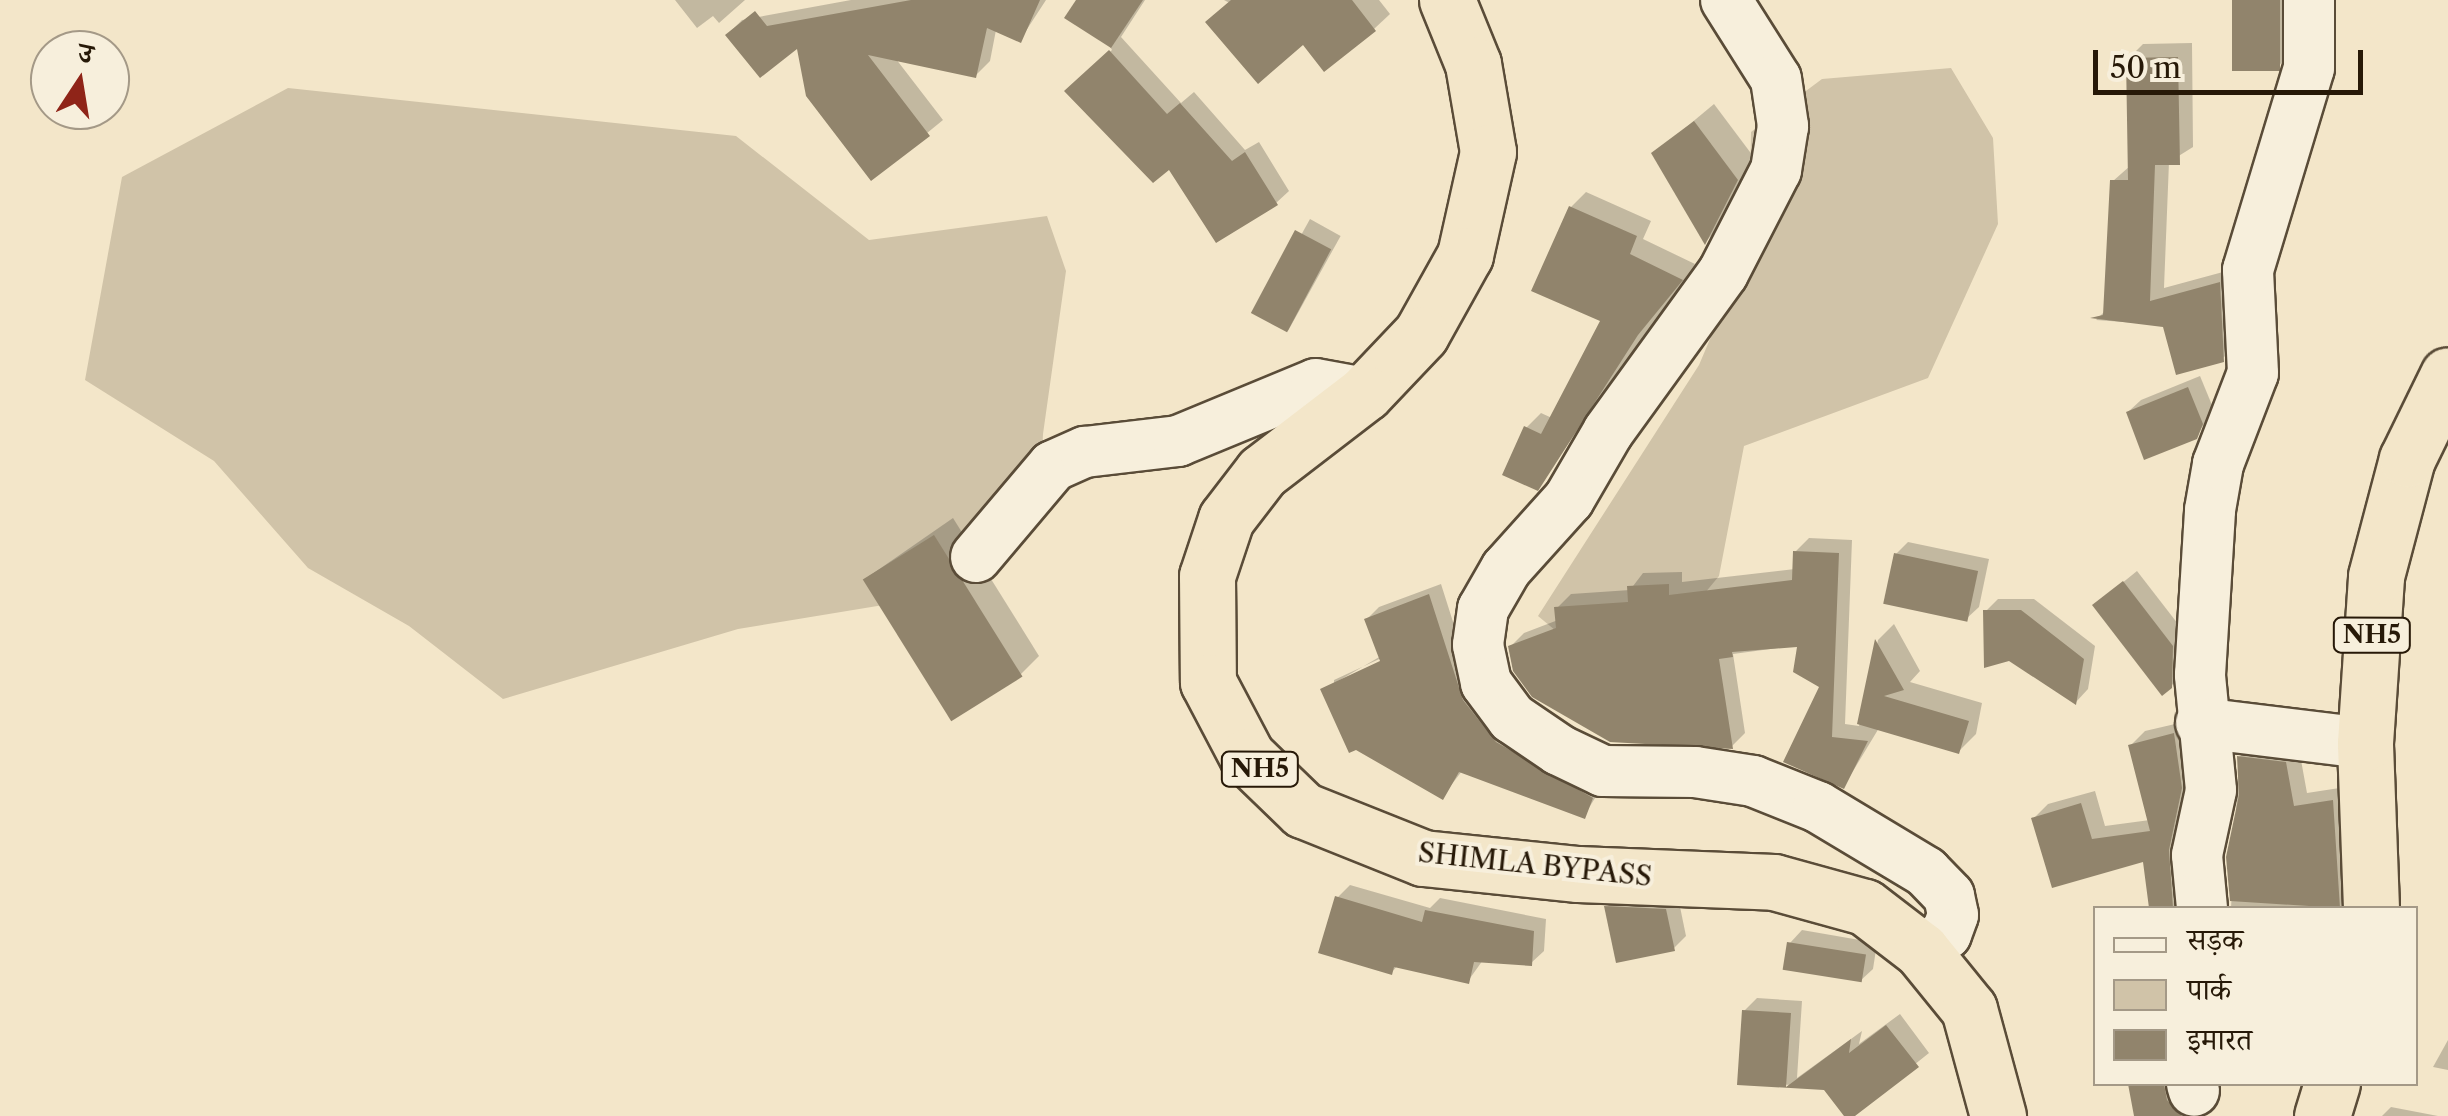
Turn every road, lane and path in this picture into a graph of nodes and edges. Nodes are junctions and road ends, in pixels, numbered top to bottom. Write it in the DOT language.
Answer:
graph roads {
  1 [pos="1447,0"];
  2 [pos="1726,0"];
  3 [pos="2309,0"];
  4 [pos="2448,375"];
  5 [pos="1365,392"];
  6 [pos="976,557"];
  7 [pos="2201,723"];
  8 [pos="2365,744"];
  9 [pos="2202,906"];
  10 [pos="2371,906"];
  11 [pos="1921,950"];
  12 [pos="2331,1086"];
  13 [pos="1998,1116"];
  14 [pos="2322,1116"];
  1 -- 5 [label="highway, SHIMLA BYPASS / NH5"];
  2 -- 11 [label="street"];
  3 -- 7 [label="street"];
  4 -- 8 [label="highway, NH5"];
  5 -- 6 [label="street"];
  5 -- 11 [label="highway, SHIMLA BYPASS / NH5"];
  7 -- 8 [label="street"];
  7 -- 9 [label="street"];
  8 -- 10 [label="highway, NH5"];
  11 -- 13 [label="highway, SHIMLA BYPASS / NH5"];
  12 -- 14 [label="highway"];
}
